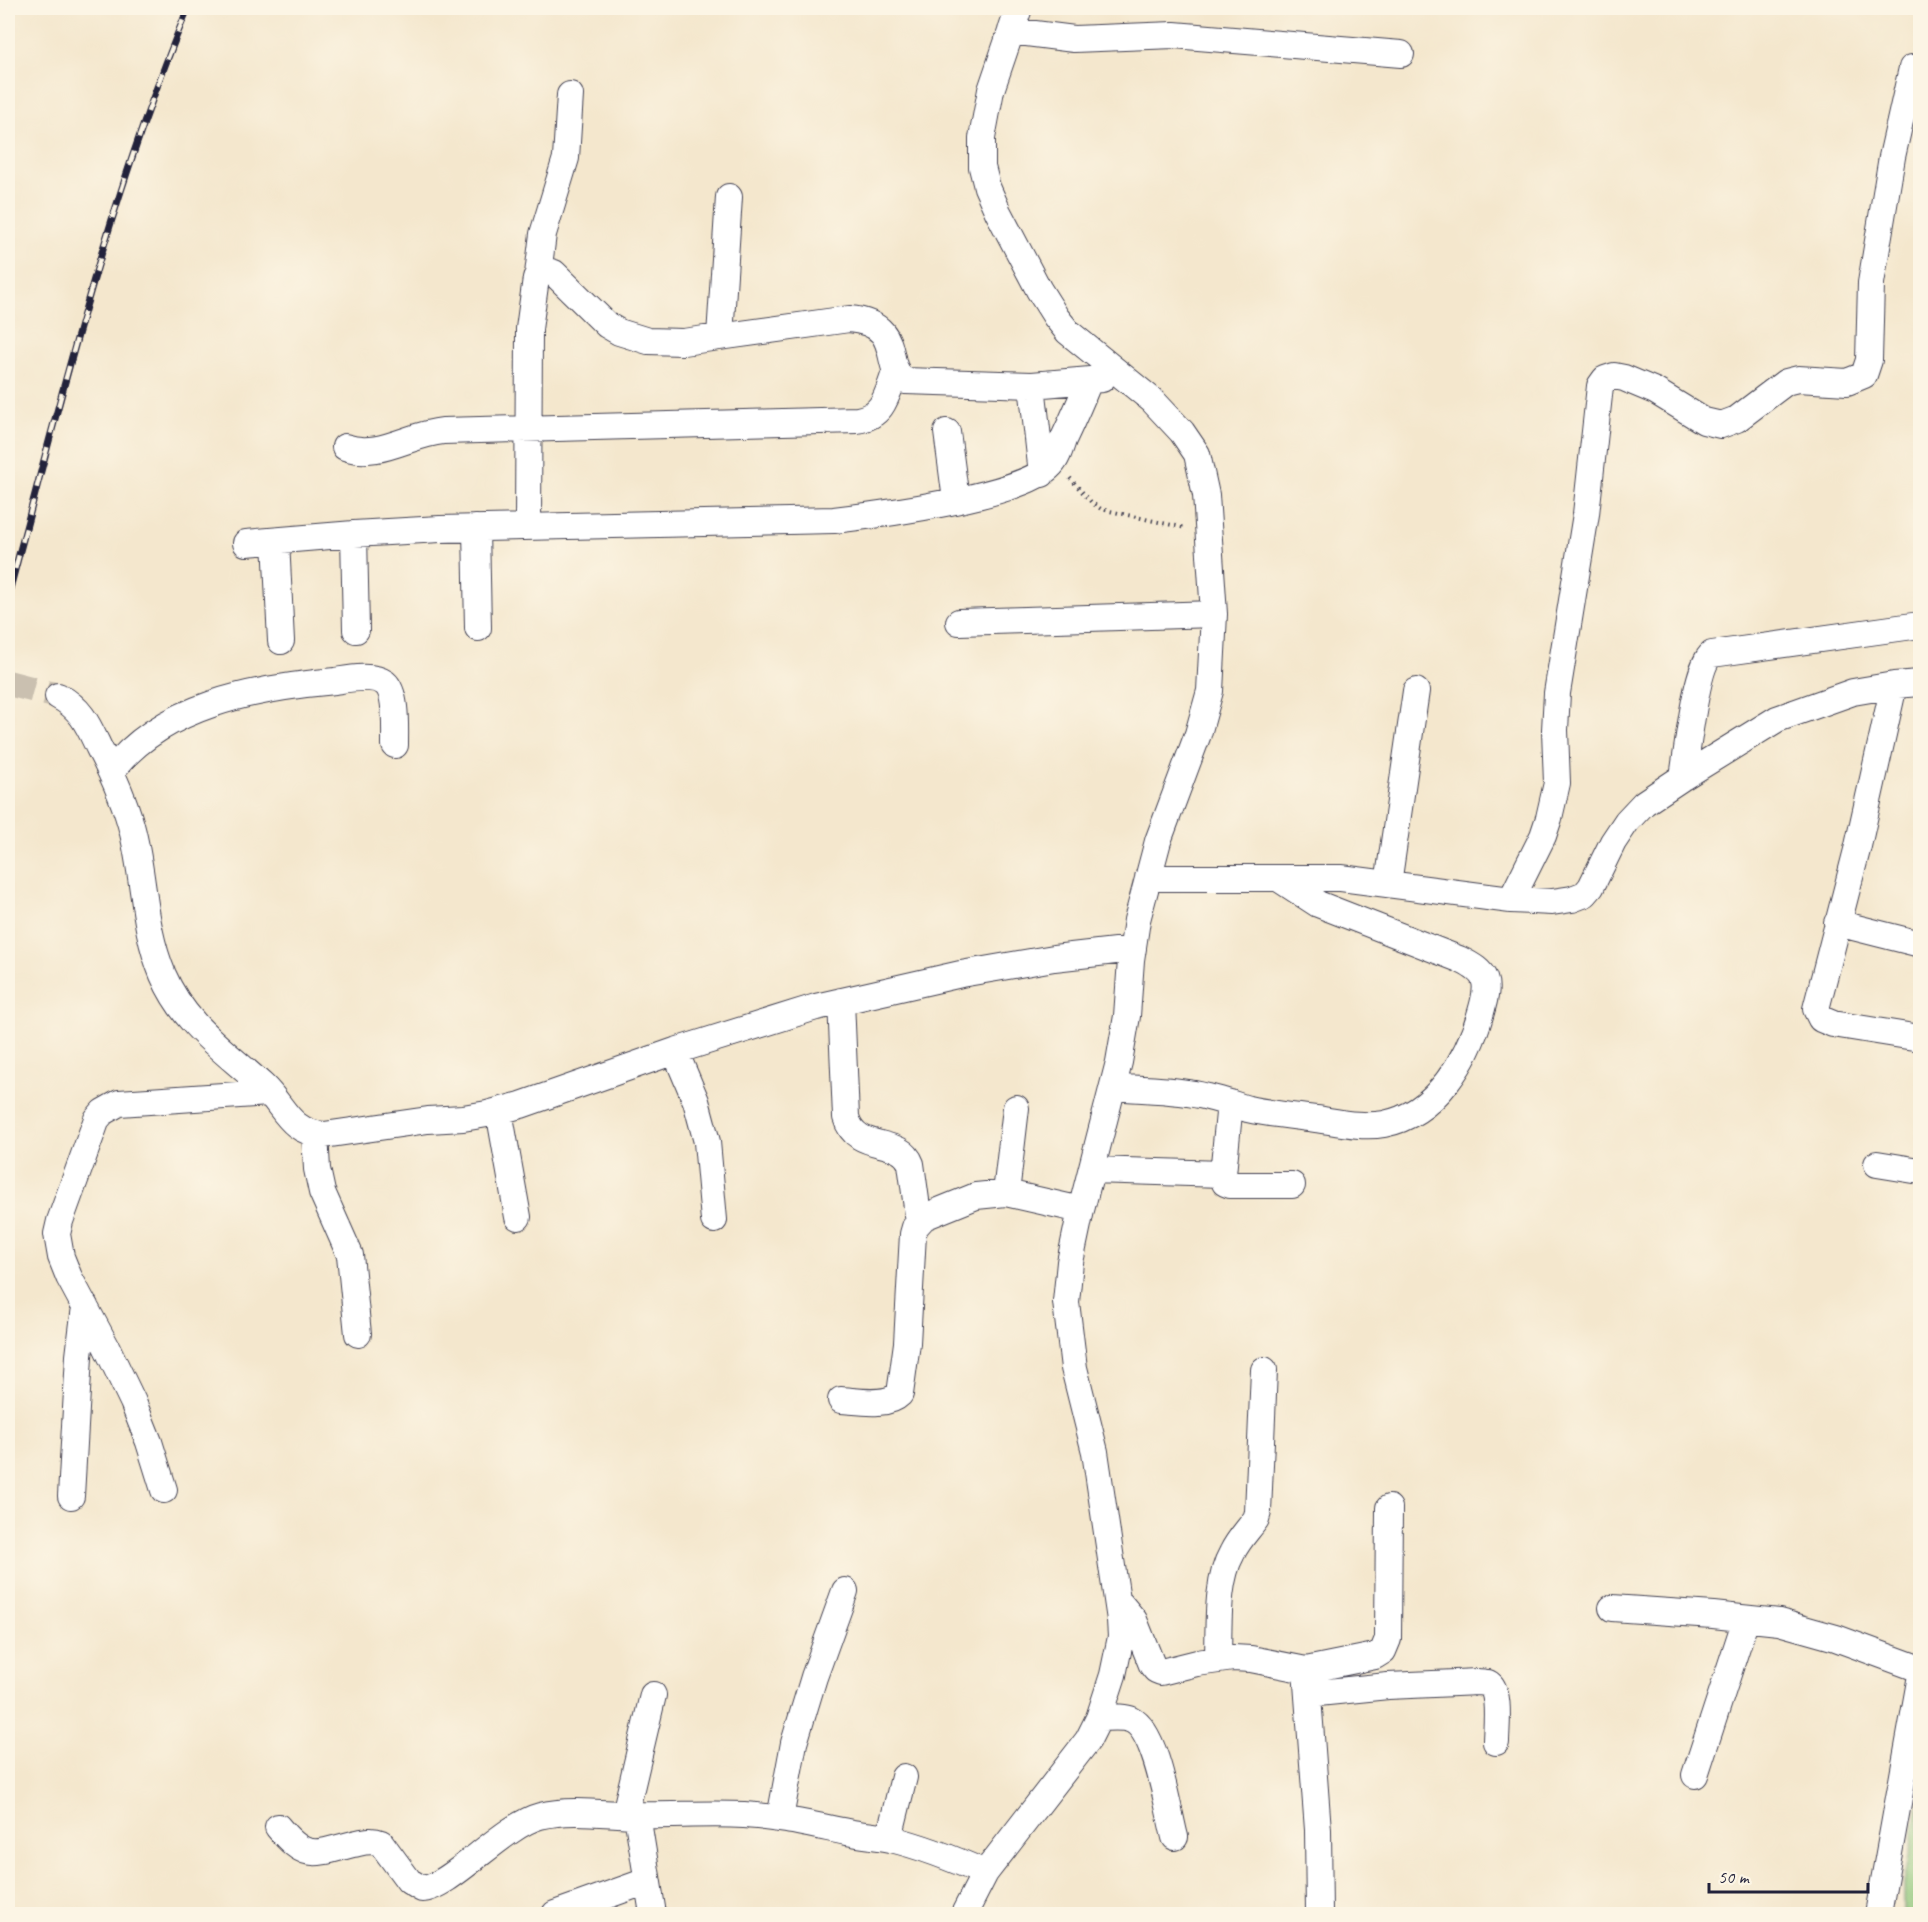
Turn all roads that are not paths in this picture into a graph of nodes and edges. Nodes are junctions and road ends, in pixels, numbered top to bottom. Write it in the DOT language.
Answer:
graph roads {
  1 [pos="1015,19"];
  2 [pos="1401,54"];
  3 [pos="1912,68"];
  4 [pos="570,95"];
  5 [pos="729,197"];
  6 [pos="538,274"];
  7 [pos="720,336"];
  8 [pos="896,370"];
  9 [pos="1123,377"];
  10 [pos="1089,381"];
  11 [pos="1032,385"];
  12 [pos="529,429"];
  13 [pos="947,432"];
  14 [pos="345,447"];
  15 [pos="1048,467"];
  16 [pos="956,500"];
  17 [pos="528,527"];
  18 [pos="476,528"];
  19 [pos="354,534"];
  20 [pos="276,541"];
  21 [pos="246,543"];
  22 [pos="1214,614"];
  23 [pos="959,622"];
  24 [pos="1920,625"];
  25 [pos="478,628"];
  26 [pos="356,630"];
  27 [pos="281,641"];
  28 [pos="1920,683"];
  29 [pos="1894,685"];
  30 [pos="1416,691"];
  31 [pos="58,696"];
  32 [pos="395,745"];
  33 [pos="111,772"];
  34 [pos="1683,777"];
  35 [pos="1148,878"];
  36 [pos="1278,878"];
  37 [pos="1388,884"];
  38 [pos="1511,900"];
  39 [pos="1837,923"];
  40 [pos="1920,944"];
  41 [pos="1133,949"];
  42 [pos="841,1001"];
  43 [pos="1920,1038"];
  44 [pos="675,1051"];
  45 [pos="1113,1087"];
  46 [pos="269,1092"];
  47 [pos="1230,1103"];
  48 [pos="1016,1108"];
  49 [pos="500,1111"];
  50 [pos="315,1134"];
  51 [pos="1878,1164"];
  52 [pos="1092,1170"];
  53 [pos="1920,1171"];
  54 [pos="1223,1174"];
  55 [pos="1292,1185"];
  56 [pos="1006,1193"];
  57 [pos="1081,1210"];
  58 [pos="518,1217"];
  59 [pos="714,1220"];
  60 [pos="919,1222"];
  61 [pos="85,1306"];
  62 [pos="358,1334"];
  63 [pos="1264,1370"];
  64 [pos="841,1400"];
  65 [pos="164,1490"];
  66 [pos="70,1496"];
  67 [pos="1389,1508"];
  68 [pos="845,1591"];
  69 [pos="1118,1600"];
  70 [pos="1612,1608"];
  71 [pos="1746,1619"];
  72 [pos="1218,1659"];
  73 [pos="1920,1669"];
  74 [pos="1920,1681"];
  75 [pos="1307,1682"];
  76 [pos="653,1695"];
  77 [pos="1099,1718"];
  78 [pos="1496,1742"];
  79 [pos="1695,1775"];
  80 [pos="904,1777"];
  81 [pos="631,1815"];
  82 [pos="780,1818"];
  83 [pos="278,1827"];
  84 [pos="1175,1837"];
  85 [pos="889,1838"];
  86 [pos="985,1873"];
  87 [pos="647,1881"];
  88 [pos="555,1914"];
  89 [pos="652,1914"];
  90 [pos="964,1914"];
  91 [pos="1319,1914"];
  92 [pos="1878,1914"];
  1 -- 2 [label="street"];
  1 -- 9 [label="street"];
  3 -- 38 [label="street"];
  4 -- 6 [label="street"];
  5 -- 7 [label="street"];
  6 -- 7 [label="street"];
  6 -- 12 [label="street"];
  7 -- 8 [label="street"];
  8 -- 11 [label="street"];
  8 -- 12 [label="street"];
  9 -- 10 [label="street"];
  9 -- 22 [label="street"];
  10 -- 11 [label="street"];
  10 -- 15 [label="street"];
  11 -- 15 [label="street"];
  12 -- 14 [label="street"];
  12 -- 17 [label="street"];
  13 -- 16 [label="street"];
  15 -- 16 [label="street"];
  16 -- 17 [label="street"];
  17 -- 18 [label="street"];
  18 -- 19 [label="street"];
  18 -- 25 [label="street"];
  19 -- 20 [label="street"];
  19 -- 26 [label="street"];
  20 -- 21 [label="street"];
  20 -- 27 [label="street"];
  22 -- 23 [label="street"];
  22 -- 35 [label="street"];
  24 -- 34 [label="street"];
  28 -- 29 [label="street"];
  29 -- 34 [label="street"];
  29 -- 39 [label="street"];
  30 -- 37 [label="street"];
  31 -- 33 [label="street"];
  32 -- 33 [label="street"];
  33 -- 46 [label="street"];
  34 -- 38 [label="street"];
  35 -- 36 [label="street"];
  35 -- 41 [label="street"];
  36 -- 37 [label="street"];
  36 -- 47 [label="street"];
  37 -- 38 [label="street"];
  39 -- 40 [label="street"];
  39 -- 43 [label="street"];
  41 -- 42 [label="street"];
  41 -- 45 [label="street"];
  42 -- 44 [label="street"];
  42 -- 60 [label="street"];
  44 -- 49 [label="street"];
  44 -- 59 [label="street"];
  45 -- 47 [label="street"];
  45 -- 52 [label="street"];
  46 -- 50 [label="street"];
  46 -- 61 [label="street"];
  47 -- 54 [label="street"];
  48 -- 56 [label="street"];
  49 -- 50 [label="street"];
  49 -- 58 [label="street"];
  50 -- 62 [label="street"];
  51 -- 53 [label="street"];
  52 -- 54 [label="street"];
  52 -- 57 [label="street"];
  54 -- 55 [label="street"];
  56 -- 57 [label="street"];
  56 -- 60 [label="street"];
  57 -- 69 [label="street"];
  60 -- 64 [label="street"];
  61 -- 65 [label="street"];
  61 -- 66 [label="street"];
  63 -- 72 [label="street"];
  67 -- 75 [label="street"];
  68 -- 82 [label="street"];
  69 -- 72 [label="street"];
  69 -- 77 [label="street"];
  70 -- 71 [label="street"];
  71 -- 73 [label="street"];
  71 -- 79 [label="street"];
  72 -- 75 [label="street"];
  74 -- 92 [label="street"];
  75 -- 78 [label="street"];
  75 -- 91 [label="street"];
  76 -- 81 [label="street"];
  77 -- 84 [label="street"];
  77 -- 86 [label="street"];
  80 -- 85 [label="street"];
  81 -- 82 [label="street"];
  81 -- 83 [label="street"];
  81 -- 87 [label="street"];
  82 -- 85 [label="street"];
  85 -- 86 [label="street"];
  86 -- 90 [label="street"];
  87 -- 88 [label="street"];
  87 -- 89 [label="street"];
}
